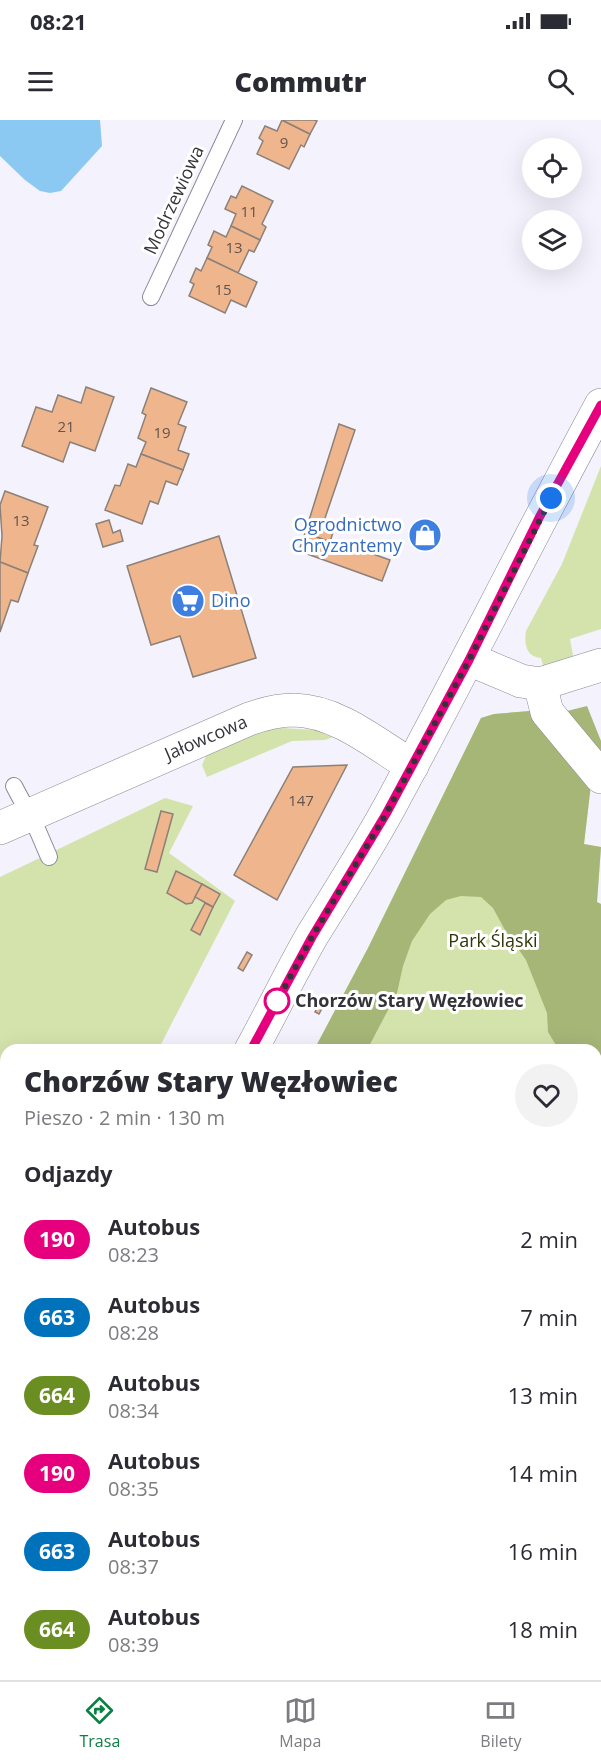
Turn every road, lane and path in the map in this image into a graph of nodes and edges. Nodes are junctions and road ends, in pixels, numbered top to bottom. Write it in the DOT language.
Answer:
graph roads {
  1 [pos="234,120"];
  2 [pos="151,297"];
  3 [pos="601,405"];
  4 [pos="469,660"];
  5 [pos="601,665"];
  6 [pos="540,684"];
  7 [pos="412,766"];
  8 [pos="601,777"];
  9 [pos="14,786"];
  10 [pos="29,815"];
  11 [pos="0,828"];
  12 [pos="49,858"];
  13 [pos="254,1044"];
  1 -- 2 [label="lane, Modrzewiowa"];
  3 -- 4 [label="street"];
  4 -- 6 [label="street"];
  4 -- 7 [label="street"];
  5 -- 6 [label="street"];
  6 -- 8 [label="street"];
  7 -- 10 [label="street, Jałowcowa"];
  7 -- 13 [label="street"];
  9 -- 10 [label="lane"];
  10 -- 11 [label="street, Jałowcowa"];
  10 -- 12 [label="lane"];
}
